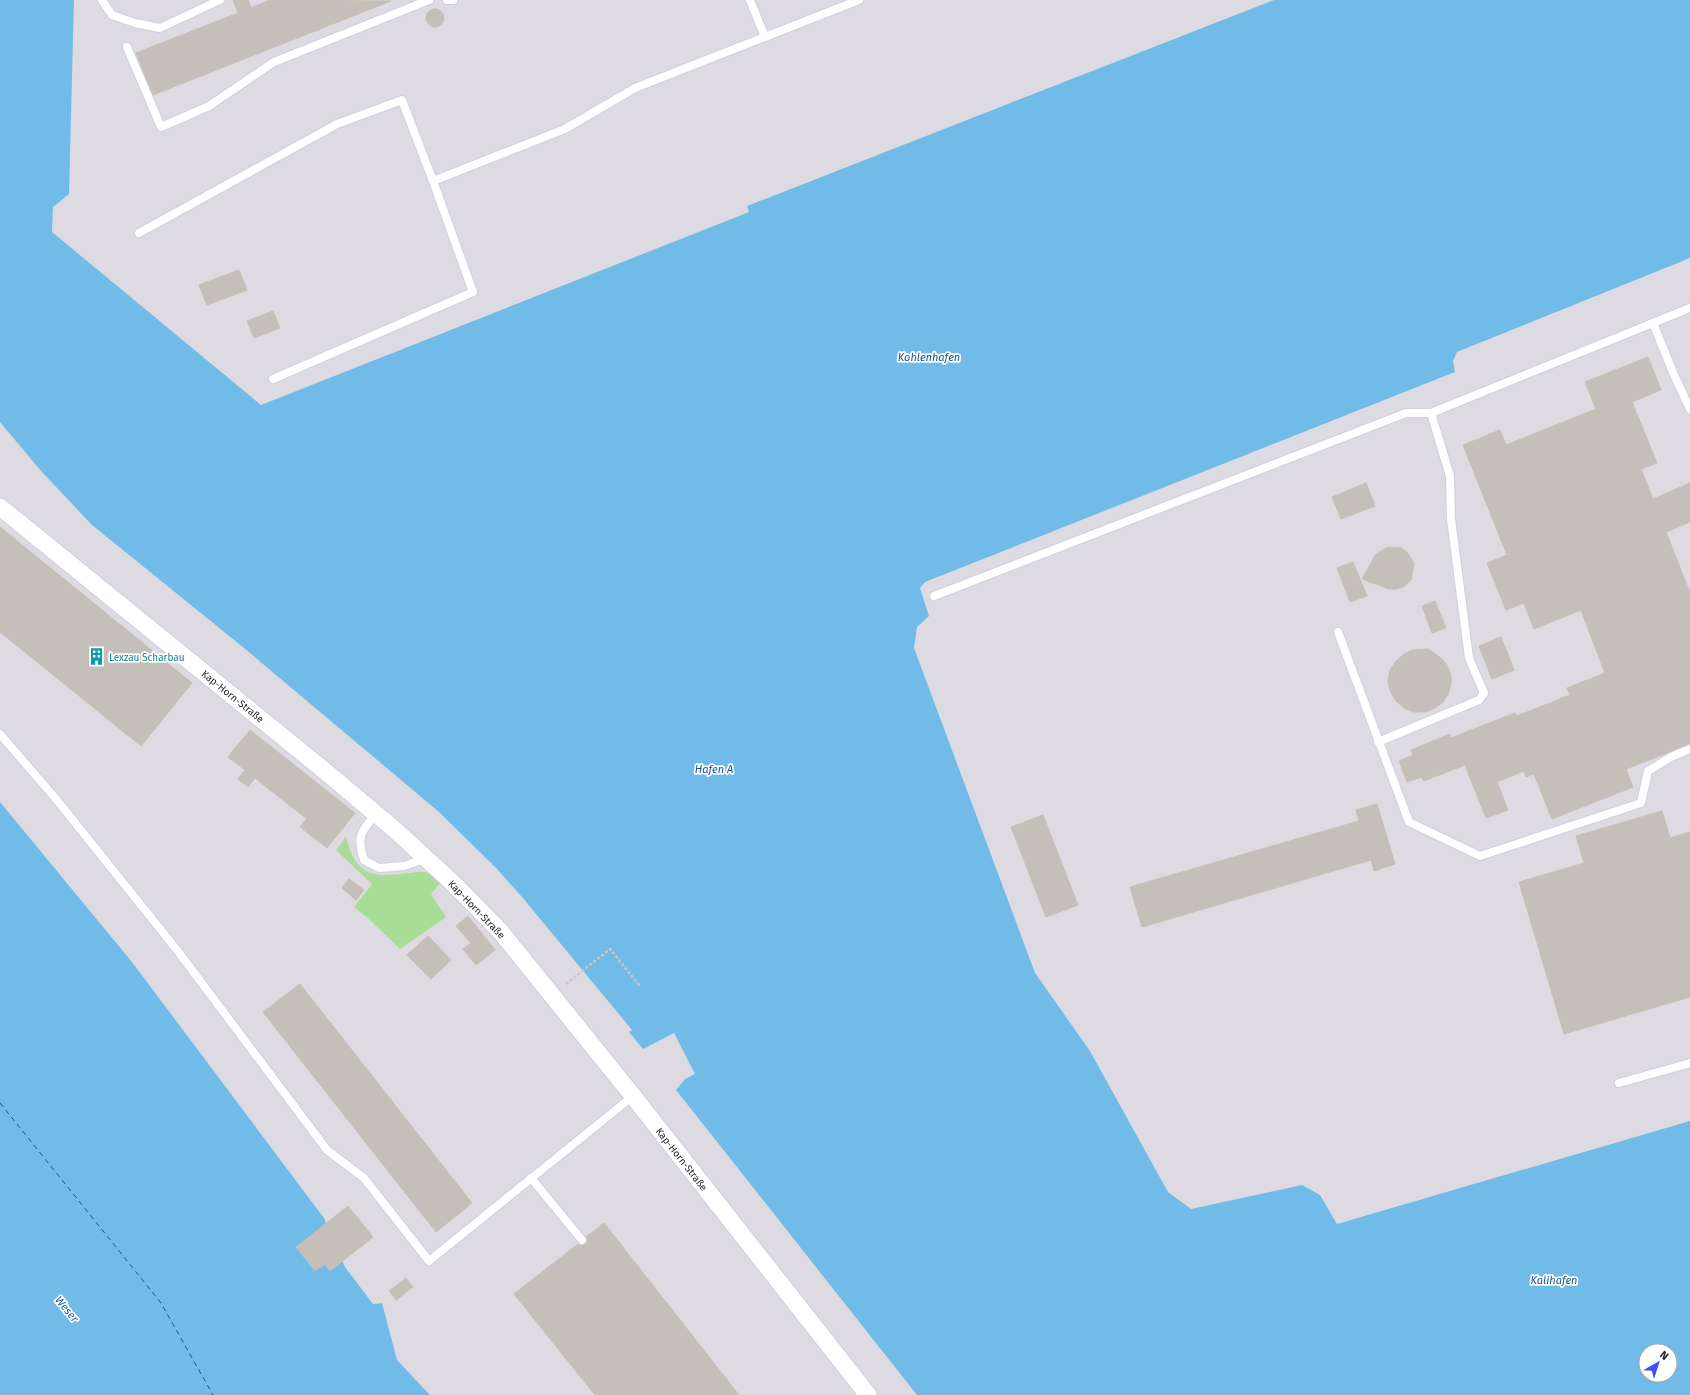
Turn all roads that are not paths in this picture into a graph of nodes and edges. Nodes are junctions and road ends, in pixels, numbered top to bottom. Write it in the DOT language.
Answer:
graph roads {
  1 [pos="102,0"];
  2 [pos="220,0"];
  3 [pos="429,0"];
  4 [pos="447,0"];
  5 [pos="453,0"];
  6 [pos="750,0"];
  7 [pos="859,0"];
  8 [pos="765,37"];
  9 [pos="127,47"];
  10 [pos="433,181"];
  11 [pos="139,233"];
  12 [pos="1690,308"];
  13 [pos="1653,323"];
  14 [pos="273,379"];
  15 [pos="1690,409"];
  16 [pos="1431,413"];
  17 [pos="0,507"];
  18 [pos="934,596"];
  19 [pos="1338,632"];
  20 [pos="0,734"];
  21 [pos="1378,742"];
  22 [pos="1690,749"];
  23 [pos="376,813"];
  24 [pos="428,858"];
  25 [pos="1690,1063"];
  26 [pos="1619,1083"];
  27 [pos="633,1096"];
  28 [pos="531,1178"];
  29 [pos="582,1240"];
  30 [pos="868,1395"];
  1 -- 2 [label="lane"];
  3 -- 9 [label="lane"];
  4 -- 5 [label="lane"];
  6 -- 8 [label="lane"];
  7 -- 8 [label="lane"];
  8 -- 10 [label="lane"];
  10 -- 11 [label="lane"];
  10 -- 14 [label="lane"];
  12 -- 13 [label="lane"];
  13 -- 15 [label="lane"];
  13 -- 16 [label="lane"];
  16 -- 18 [label="lane"];
  16 -- 21 [label="lane"];
  17 -- 23 [label="street, Kap-Horn-Straße"];
  19 -- 21 [label="lane"];
  20 -- 28 [label="lane"];
  21 -- 22 [label="lane"];
  23 -- 24 [label="street, Kap-Horn-Straße"];
  23 -- 24 [label="lane"];
  24 -- 27 [label="street, Kap-Horn-Straße"];
  25 -- 26 [label="lane"];
  27 -- 28 [label="lane"];
  27 -- 30 [label="street, Kap-Horn-Straße"];
  28 -- 29 [label="lane"];
}
